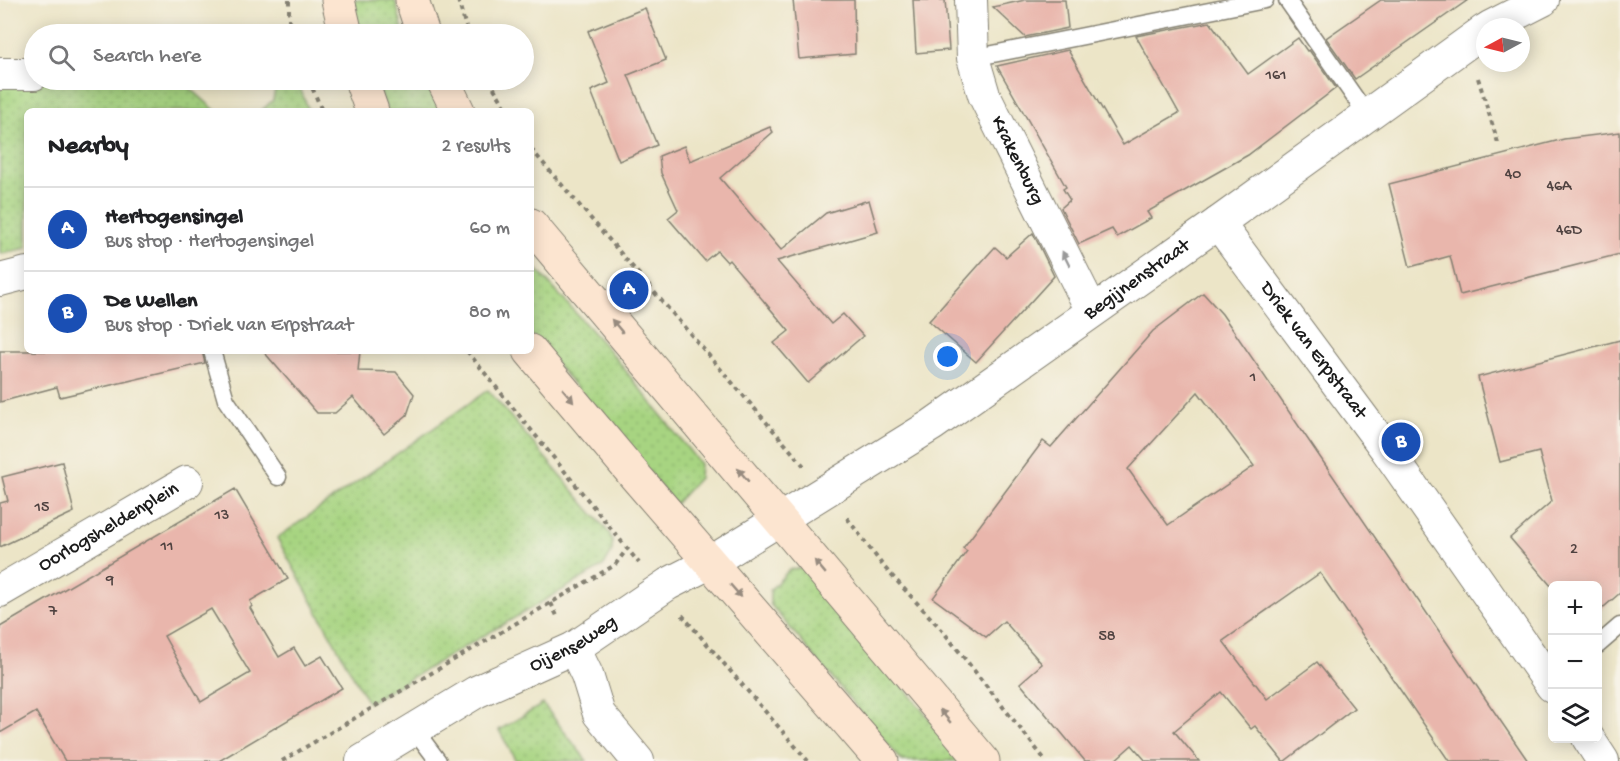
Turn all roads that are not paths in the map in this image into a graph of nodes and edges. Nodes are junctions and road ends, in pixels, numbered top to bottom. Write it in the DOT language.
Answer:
graph roads {
  1 [pos="339,0"];
  2 [pos="412,0"];
  3 [pos="971,0"];
  4 [pos="1265,0"];
  5 [pos="1287,0"];
  6 [pos="1543,0"];
  7 [pos="1508,18"];
  8 [pos="344,24"];
  9 [pos="420,24"];
  10 [pos="1476,36"];
  11 [pos="973,58"];
  12 [pos="0,74"];
  13 [pos="24,74"];
  14 [pos="365,90"];
  15 [pos="449,90"];
  16 [pos="371,108"];
  17 [pos="457,108"];
  18 [pos="1367,115"];
  19 [pos="1218,223"];
  20 [pos="534,229"];
  21 [pos="24,274"];
  22 [pos="0,280"];
  23 [pos="1092,311"];
  24 [pos="213,354"];
  25 [pos="533,354"];
  26 [pos="278,477"];
  27 [pos="187,482"];
  28 [pos="780,520"];
  29 [pos="711,562"];
  30 [pos="0,591"];
  31 [pos="1620,626"];
  32 [pos="1602,642"];
  33 [pos="574,648"];
  34 [pos="1548,678"];
  35 [pos="414,729"];
  36 [pos="1591,743"];
  37 [pos="362,761"];
  38 [pos="438,761"];
  39 [pos="638,761"];
  40 [pos="882,761"];
  41 [pos="983,761"];
  42 [pos="1603,761"];
  1 -- 8 [label="main road"];
  2 -- 9 [label="main road"];
  3 -- 11 [label="street, Krakenburg"];
  4 -- 11 [label="lane"];
  5 -- 18 [label="lane"];
  6 -- 7 [label="street"];
  10 -- 18 [label="street, Begijnenstraat"];
  23 -- 11 [label="street, Krakenburg, one-way"];
  12 -- 13 [label="street"];
  14 -- 16 [label="main road"];
  15 -- 17 [label="main road"];
  18 -- 19 [label="street, Begijnenstraat"];
  19 -- 23 [label="street, Begijnenstraat"];
  19 -- 34 [label="street, Driek van Erpstraat"];
  28 -- 20 [label="main road, one-way"];
  21 -- 22 [label="street"];
  23 -- 28 [label="street, Begijnenstraat"];
  24 -- 26 [label="lane"];
  25 -- 29 [label="main road, one-way"];
  27 -- 30 [label="street, Oorlogsheldenplein"];
  28 -- 29 [label="street, Oijenseweg"];
  41 -- 28 [label="main road, one-way"];
  29 -- 33 [label="street, Oijenseweg"];
  29 -- 40 [label="main road, one-way"];
  31 -- 32 [label="lane"];
  33 -- 35 [label="street, Oijenseweg"];
  33 -- 39 [label="street"];
  35 -- 37 [label="street, Oijenseweg"];
  35 -- 38 [label="lane"];
  36 -- 42 [label="street"];
}
